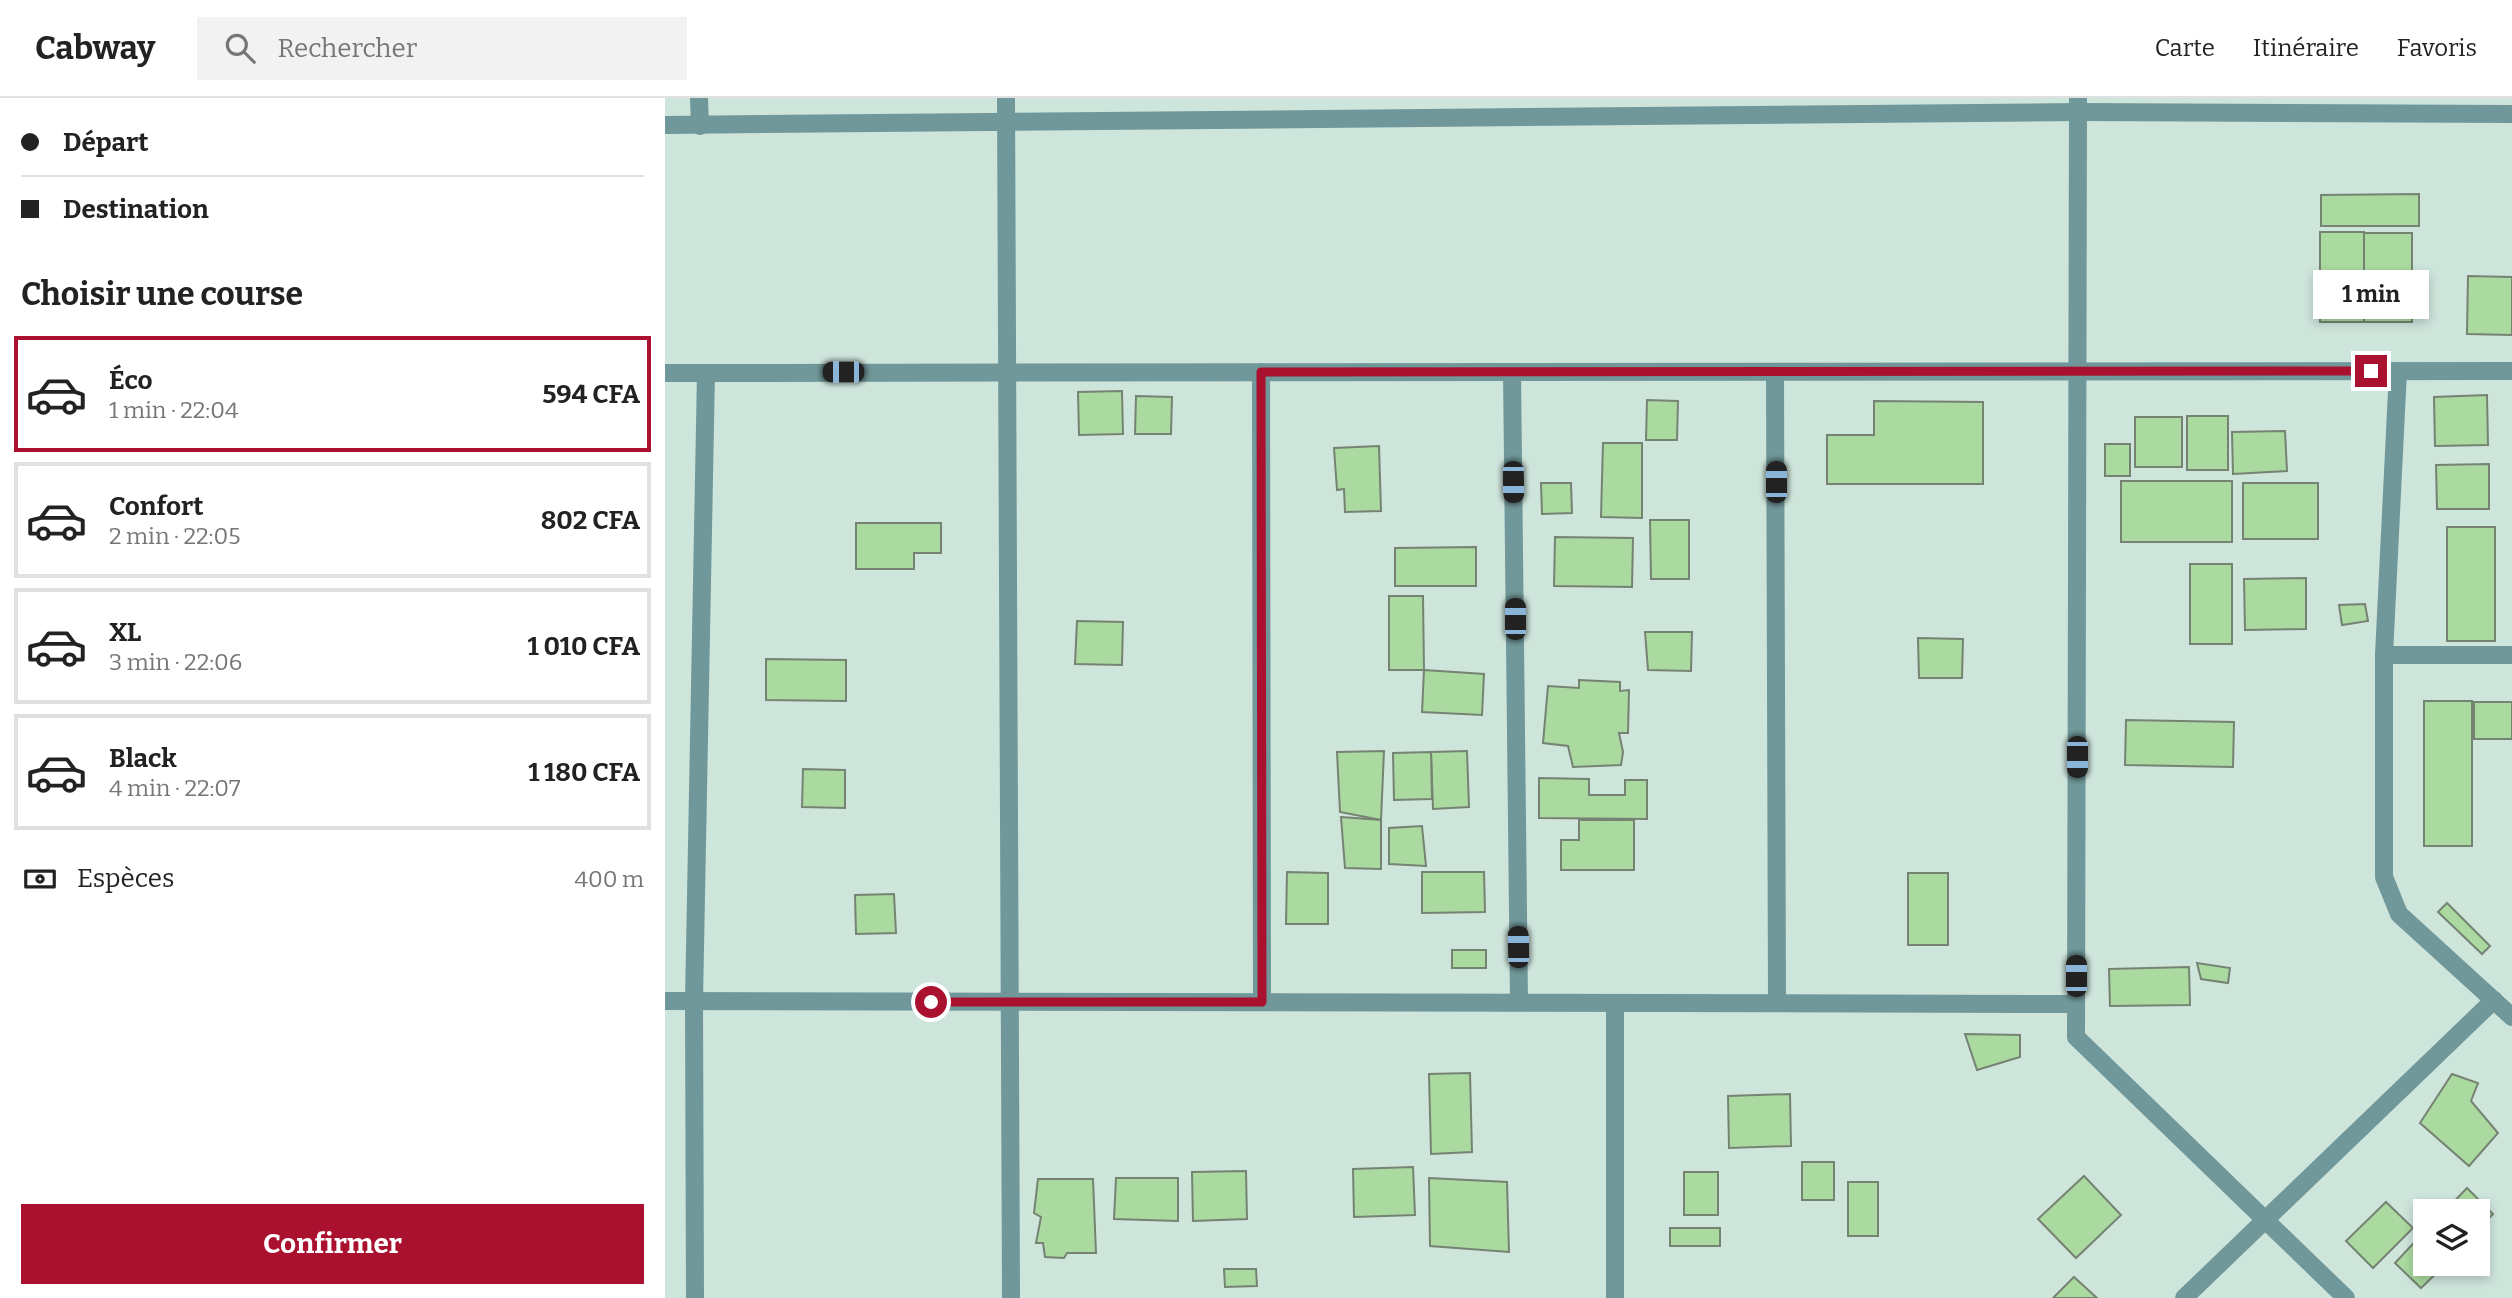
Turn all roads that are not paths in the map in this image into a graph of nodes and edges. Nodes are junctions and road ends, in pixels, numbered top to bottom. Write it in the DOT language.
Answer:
graph roads {
  1 [pos="699,98"];
  2 [pos="1006,98"];
  3 [pos="2078,105"];
  4 [pos="2512,114"];
  5 [pos="1006,123"];
  6 [pos="665,125"];
  7 [pos="700,126"];
  8 [pos="2077,371"];
  9 [pos="2398,371"];
  10 [pos="2512,371"];
  11 [pos="1007,372"];
  12 [pos="1261,372"];
  13 [pos="1512,372"];
  14 [pos="1775,372"];
  15 [pos="665,373"];
  16 [pos="706,373"];
  17 [pos="2384,655"];
  18 [pos="2512,655"];
  19 [pos="2494,1000"];
  20 [pos="665,1001"];
  21 [pos="694,1001"];
  22 [pos="1010,1002"];
  23 [pos="1262,1002"];
  24 [pos="1519,1002"];
  25 [pos="1615,1003"];
  26 [pos="1777,1003"];
  27 [pos="2076,1004"];
  28 [pos="2512,1017"];
  29 [pos="2266,1221"];
  30 [pos="695,1298"];
  31 [pos="1011,1298"];
  32 [pos="1615,1298"];
  33 [pos="2184,1298"];
  34 [pos="2346,1298"];
  1 -- 7 [label="street"];
  2 -- 5 [label="street"];
  3 -- 4 [label="street"];
  3 -- 5 [label="street"];
  3 -- 8 [label="street"];
  5 -- 7 [label="street"];
  5 -- 11 [label="street"];
  6 -- 7 [label="street"];
  8 -- 9 [label="street"];
  8 -- 14 [label="street"];
  8 -- 27 [label="street"];
  9 -- 10 [label="street"];
  9 -- 17 [label="street"];
  11 -- 12 [label="street"];
  11 -- 16 [label="street"];
  11 -- 22 [label="street"];
  12 -- 13 [label="street"];
  12 -- 23 [label="street"];
  13 -- 14 [label="street"];
  13 -- 24 [label="street"];
  14 -- 26 [label="street"];
  15 -- 16 [label="street"];
  16 -- 21 [label="street"];
  17 -- 18 [label="street"];
  17 -- 19 [label="street"];
  19 -- 28 [label="street"];
  19 -- 29 [label="street"];
  20 -- 21 [label="street"];
  21 -- 22 [label="street"];
  21 -- 30 [label="street"];
  22 -- 23 [label="street"];
  22 -- 31 [label="street"];
  23 -- 24 [label="street"];
  24 -- 25 [label="street"];
  25 -- 26 [label="street"];
  25 -- 32 [label="street"];
  26 -- 27 [label="street"];
  27 -- 29 [label="street"];
  29 -- 33 [label="street"];
  29 -- 34 [label="street"];
}
